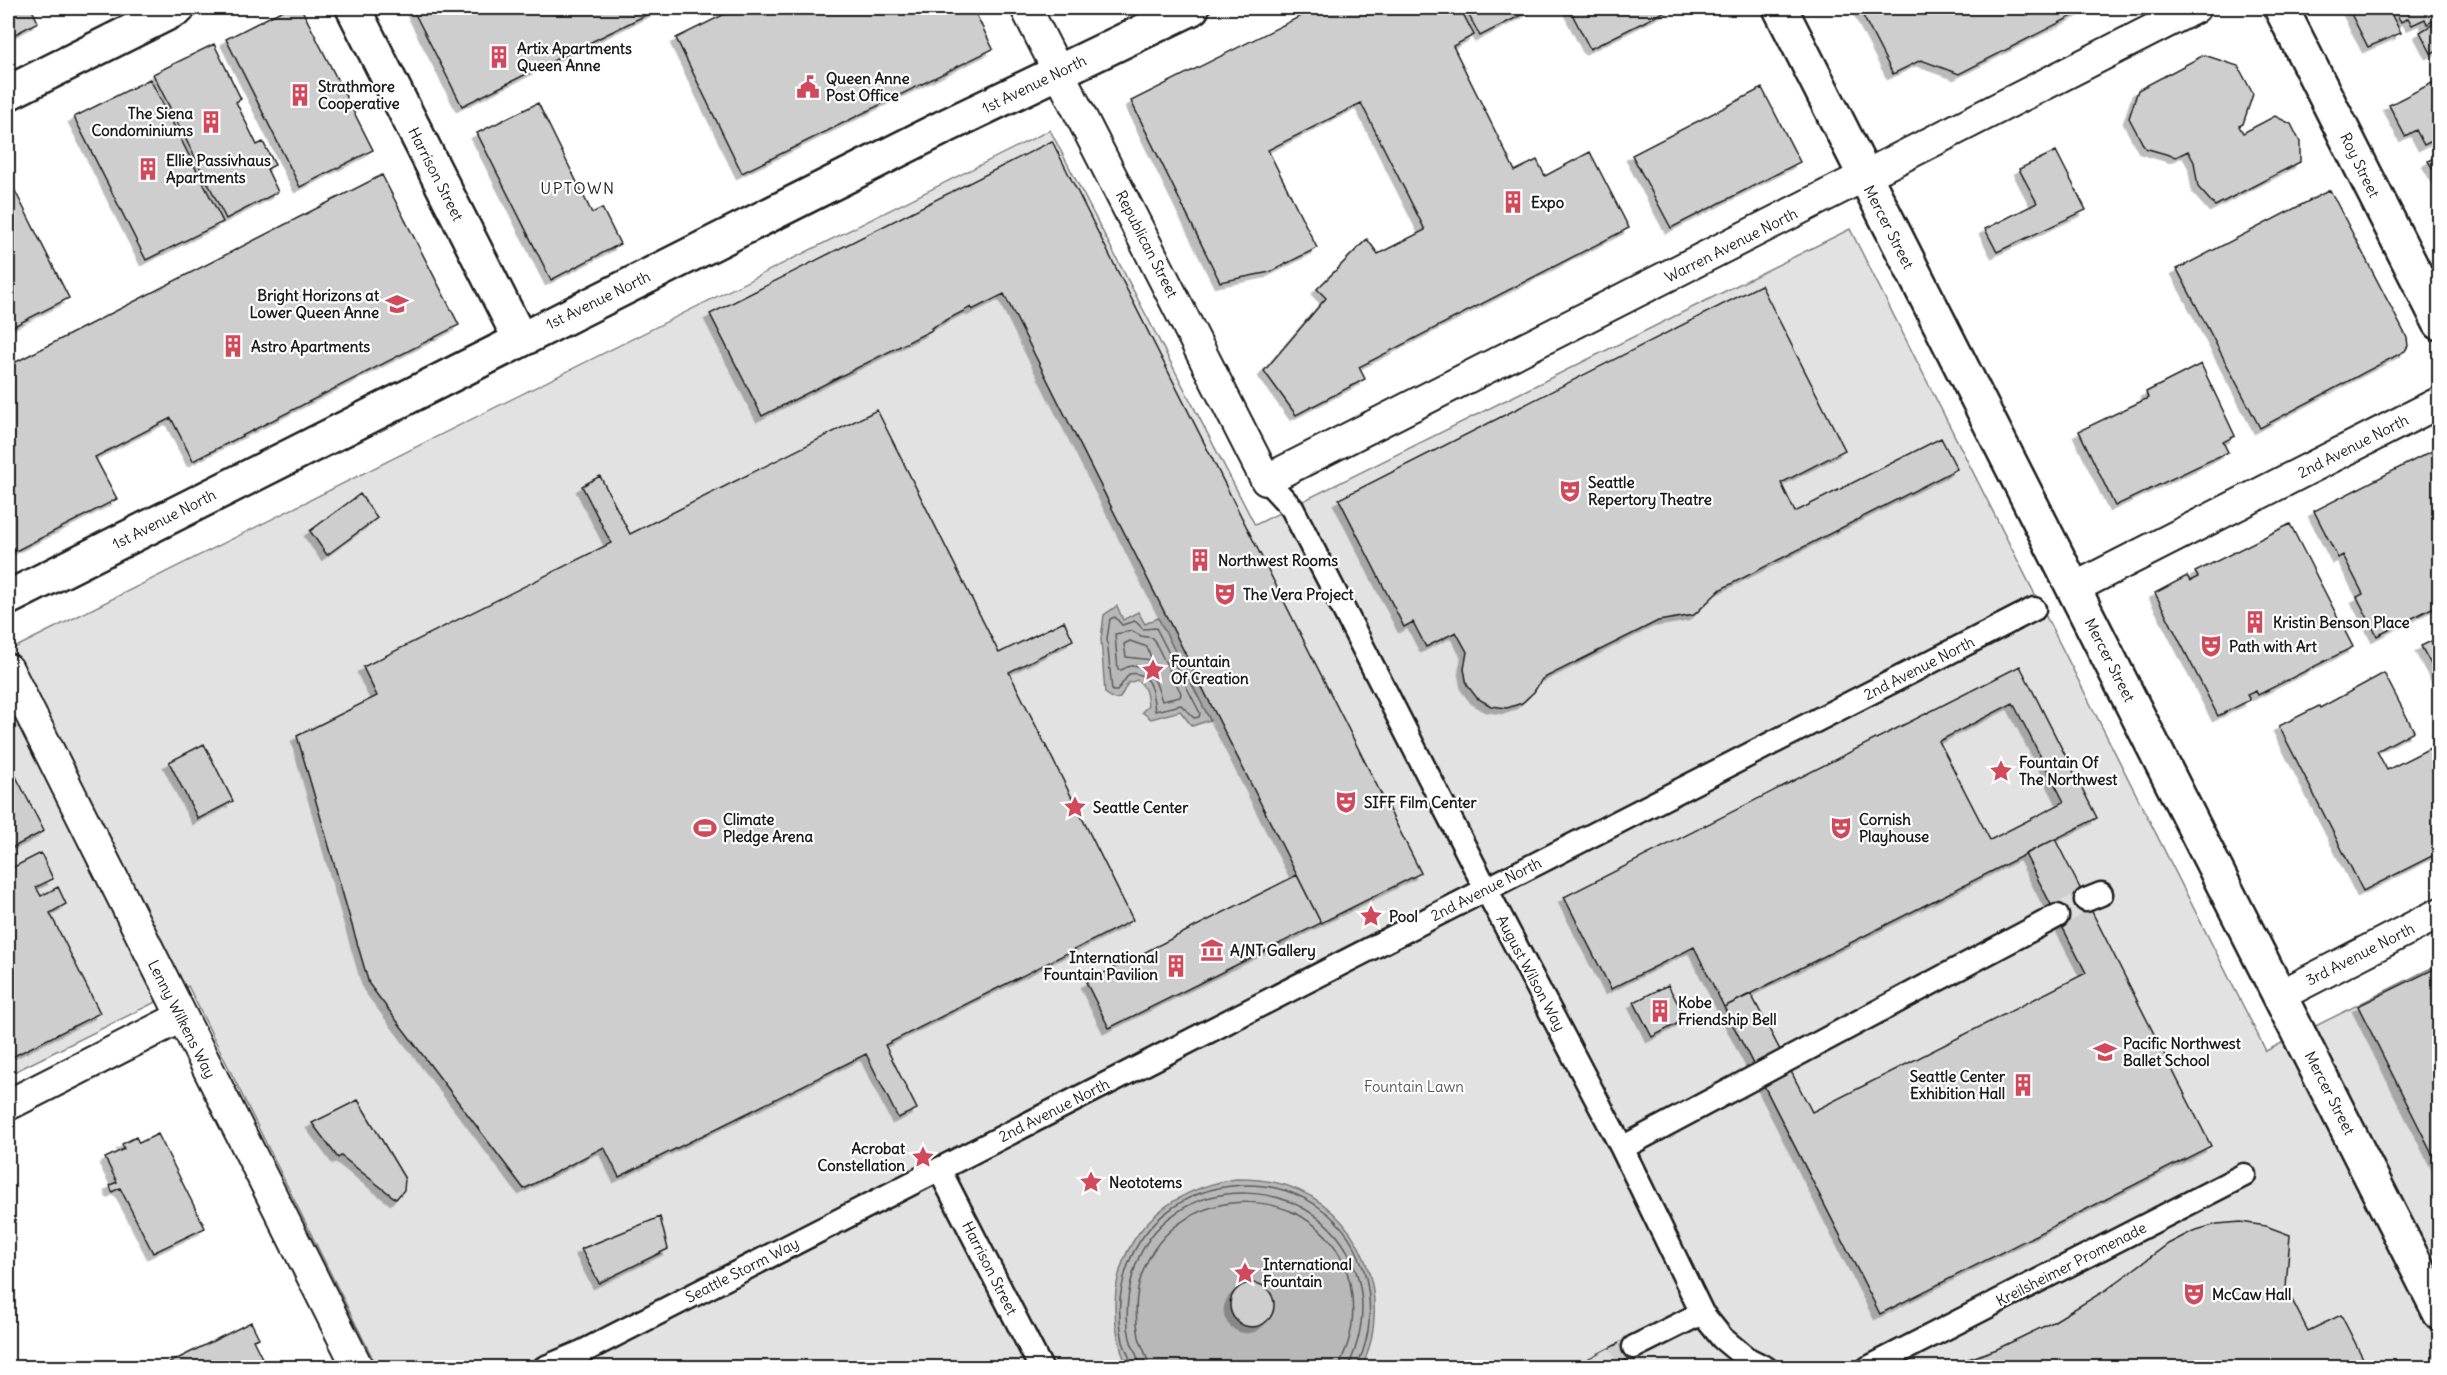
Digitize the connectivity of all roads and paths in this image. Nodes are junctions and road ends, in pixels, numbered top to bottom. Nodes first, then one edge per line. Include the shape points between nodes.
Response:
1 (178, 8) edge
2 (353, 8) edge
3 (1026, 8) edge
4 (1192, 8) edge
5 (1780, 8) edge
6 (2195, 8) edge
7 (2281, 8) edge
8 (1059, 72) junction
9 (8, 93) edge
10 (1864, 177) junction
11 (2439, 323) edge
12 (520, 339) junction
13 (2439, 402) edge
14 (1266, 480) junction
15 (2074, 588) junction
16 (8, 598) edge
17 (2034, 609) dead end
18 (8, 669) edge
19 (1486, 889) junction
20 (2439, 913) edge
21 (2057, 916) tunnel mouth
22 (2281, 995) junction
23 (180, 1017) junction
24 (8, 1105) edge
25 (1622, 1148) junction
26 (939, 1169) junction
27 (2244, 1175) dead end
28 (1702, 1313) junction
29 (2439, 1313) edge
30 (1634, 1347) tunnel mouth
31 (358, 1368) edge
32 (544, 1368) edge
33 (1041, 1368) edge
34 (1766, 1368) edge
35 (1868, 1368) edge

1 - 9 main road
2 - 12 main road, Harrison Street
3 - 8 street, Republican Street
4 - 8 main road, 1st Avenue North
5 - 10 main road, Mercer Street
6 - 10 street, Warren Avenue North
7 - 11 main road, Roy Street
8 - 12 main road, 1st Avenue North
8 - 14 street, Republican Street
10 - 14 street, Warren Avenue North
10 - 15 main road, Mercer Street
12 - 16 main road, 1st Avenue North
13 - 15 street, 2nd Avenue North
14 - 19 street, August Wilson Way via 1292,508
15 - 22 main road, Mercer Street
17 - 19 street, 2nd Avenue North
18 - 23 street, Lenny Wilkens Way
19 - 25 street, August Wilson Way
19 - 26 street, 2nd Avenue North
20 - 22 street, 3rd Avenue North
21 - 25 street
22 - 29 main road, Mercer Street
23 - 24 street
23 - 31 street, Lenny Wilkens Way
25 - 28 street, August Wilson Way
26 - 32 street, Seattle Storm Way
26 - 33 street, Harrison Street
27 - 35 street, Kreilsheimer Promenade
28 - 30 street
28 - 34 street, August Wilson Way via 1722,1338 1746,1358

